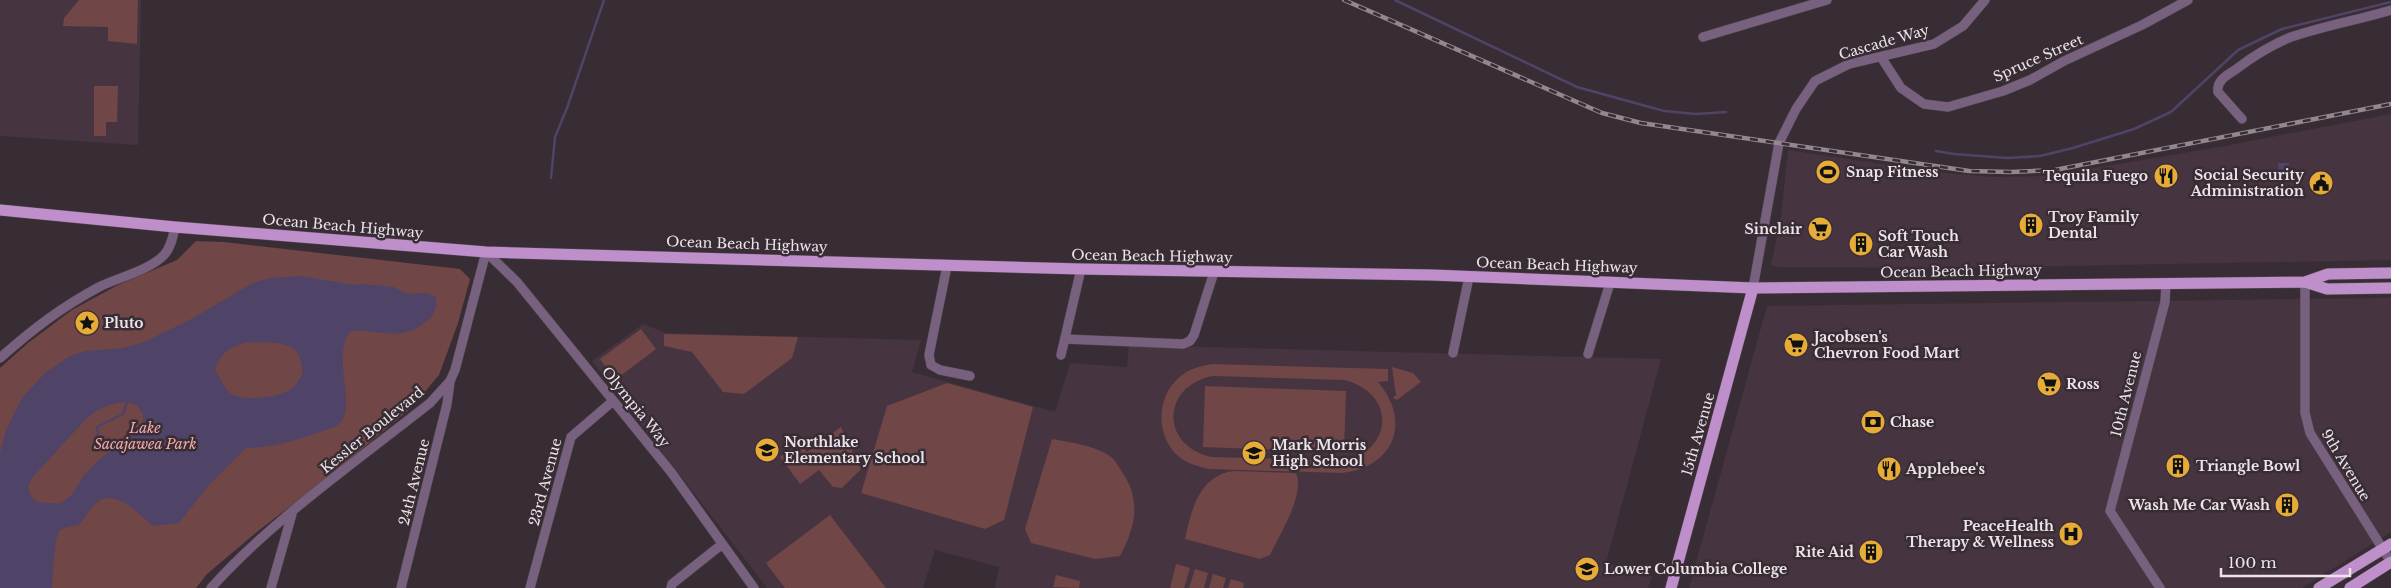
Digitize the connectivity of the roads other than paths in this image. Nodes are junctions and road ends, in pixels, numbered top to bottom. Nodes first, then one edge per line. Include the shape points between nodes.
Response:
1 (1827, 0) edge
2 (1985, 0) edge
3 (2188, 0) edge
4 (2391, 10) edge
5 (1703, 37) dead end
6 (1881, 57) junction
7 (2242, 119) dead end
8 (0, 210) edge
9 (175, 227) junction
10 (486, 252) junction
11 (947, 266) junction
12 (1081, 269) junction
13 (1214, 272) junction
14 (2391, 273) edge
15 (1469, 277) junction
16 (2305, 282) junction
17 (1610, 283) junction
18 (2166, 283) junction
19 (2388, 285) edge
20 (1753, 288) junction
21 (1065, 338) junction
22 (1453, 353) dead end
23 (1588, 354) dead end
24 (1061, 355) dead end
25 (0, 358) edge
26 (970, 376) dead end
27 (450, 381) junction
28 (613, 401) junction
29 (292, 513) junction
30 (721, 545) junction
31 (2387, 546) edge
32 (2391, 562) edge
33 (211, 588) edge
34 (271, 588) edge
35 (401, 588) edge
36 (530, 588) edge
37 (671, 588) edge
38 (754, 588) edge
39 (1671, 588) edge
40 (2160, 588) edge
41 (2319, 588) edge
42 (2350, 588) edge

1 - 5 street
2 - 6 street, Cascade Way via 1963,26 1934,44
3 - 6 street, Spruce Street via 2030,80 1948,107 1924,104 1901,88
4 - 7 street via 2292,37 2269,47 2228,75 2217,87 2218,92
6 - 20 street, Cascade Way via 1849,64 1815,80 1796,109 1779,143
8 - 9 main road, Ocean Beach Highway
9 - 10 main road, Ocean Beach Highway
9 - 25 street via 169,247 155,262 56,311
10 - 11 main road, Ocean Beach Highway
10 - 27 street, Kessler Boulevard
10 - 28 street, Olympia Way via 517,282
11 - 12 main road, Ocean Beach Highway
11 - 26 street via 929,356 931,366
12 - 13 main road, Ocean Beach Highway
12 - 21 street
13 - 15 main road, Ocean Beach Highway
13 - 21 street via 1190,341 1183,344
14 - 16 main road, Ocean Beach Highway via 2328,274
15 - 17 main road, Ocean Beach Highway
15 - 22 street
16 - 18 main road, Ocean Beach Highway
16 - 19 main road, Ocean Beach Highway via 2327,289
16 - 31 street, 9th Avenue via 2305,413 2310,433 2348,497
17 - 20 main road, Ocean Beach Highway
17 - 23 street
18 - 20 main road, Ocean Beach Highway
18 - 40 street, 10th Avenue via 2165,302 2110,511
20 - 39 main road, 15th Avenue
21 - 24 street
27 - 29 street, Kessler Boulevard via 430,402
27 - 35 street, 24th Avenue
28 - 30 street, Olympia Way via 671,472
28 - 36 street, 23rd Avenue via 571,437
29 - 33 street, Kessler Boulevard via 226,570
29 - 34 street
30 - 37 street
30 - 38 street, Olympia Way
31 - 32 street, 9th Avenue
31 - 41 main road
32 - 42 main road

